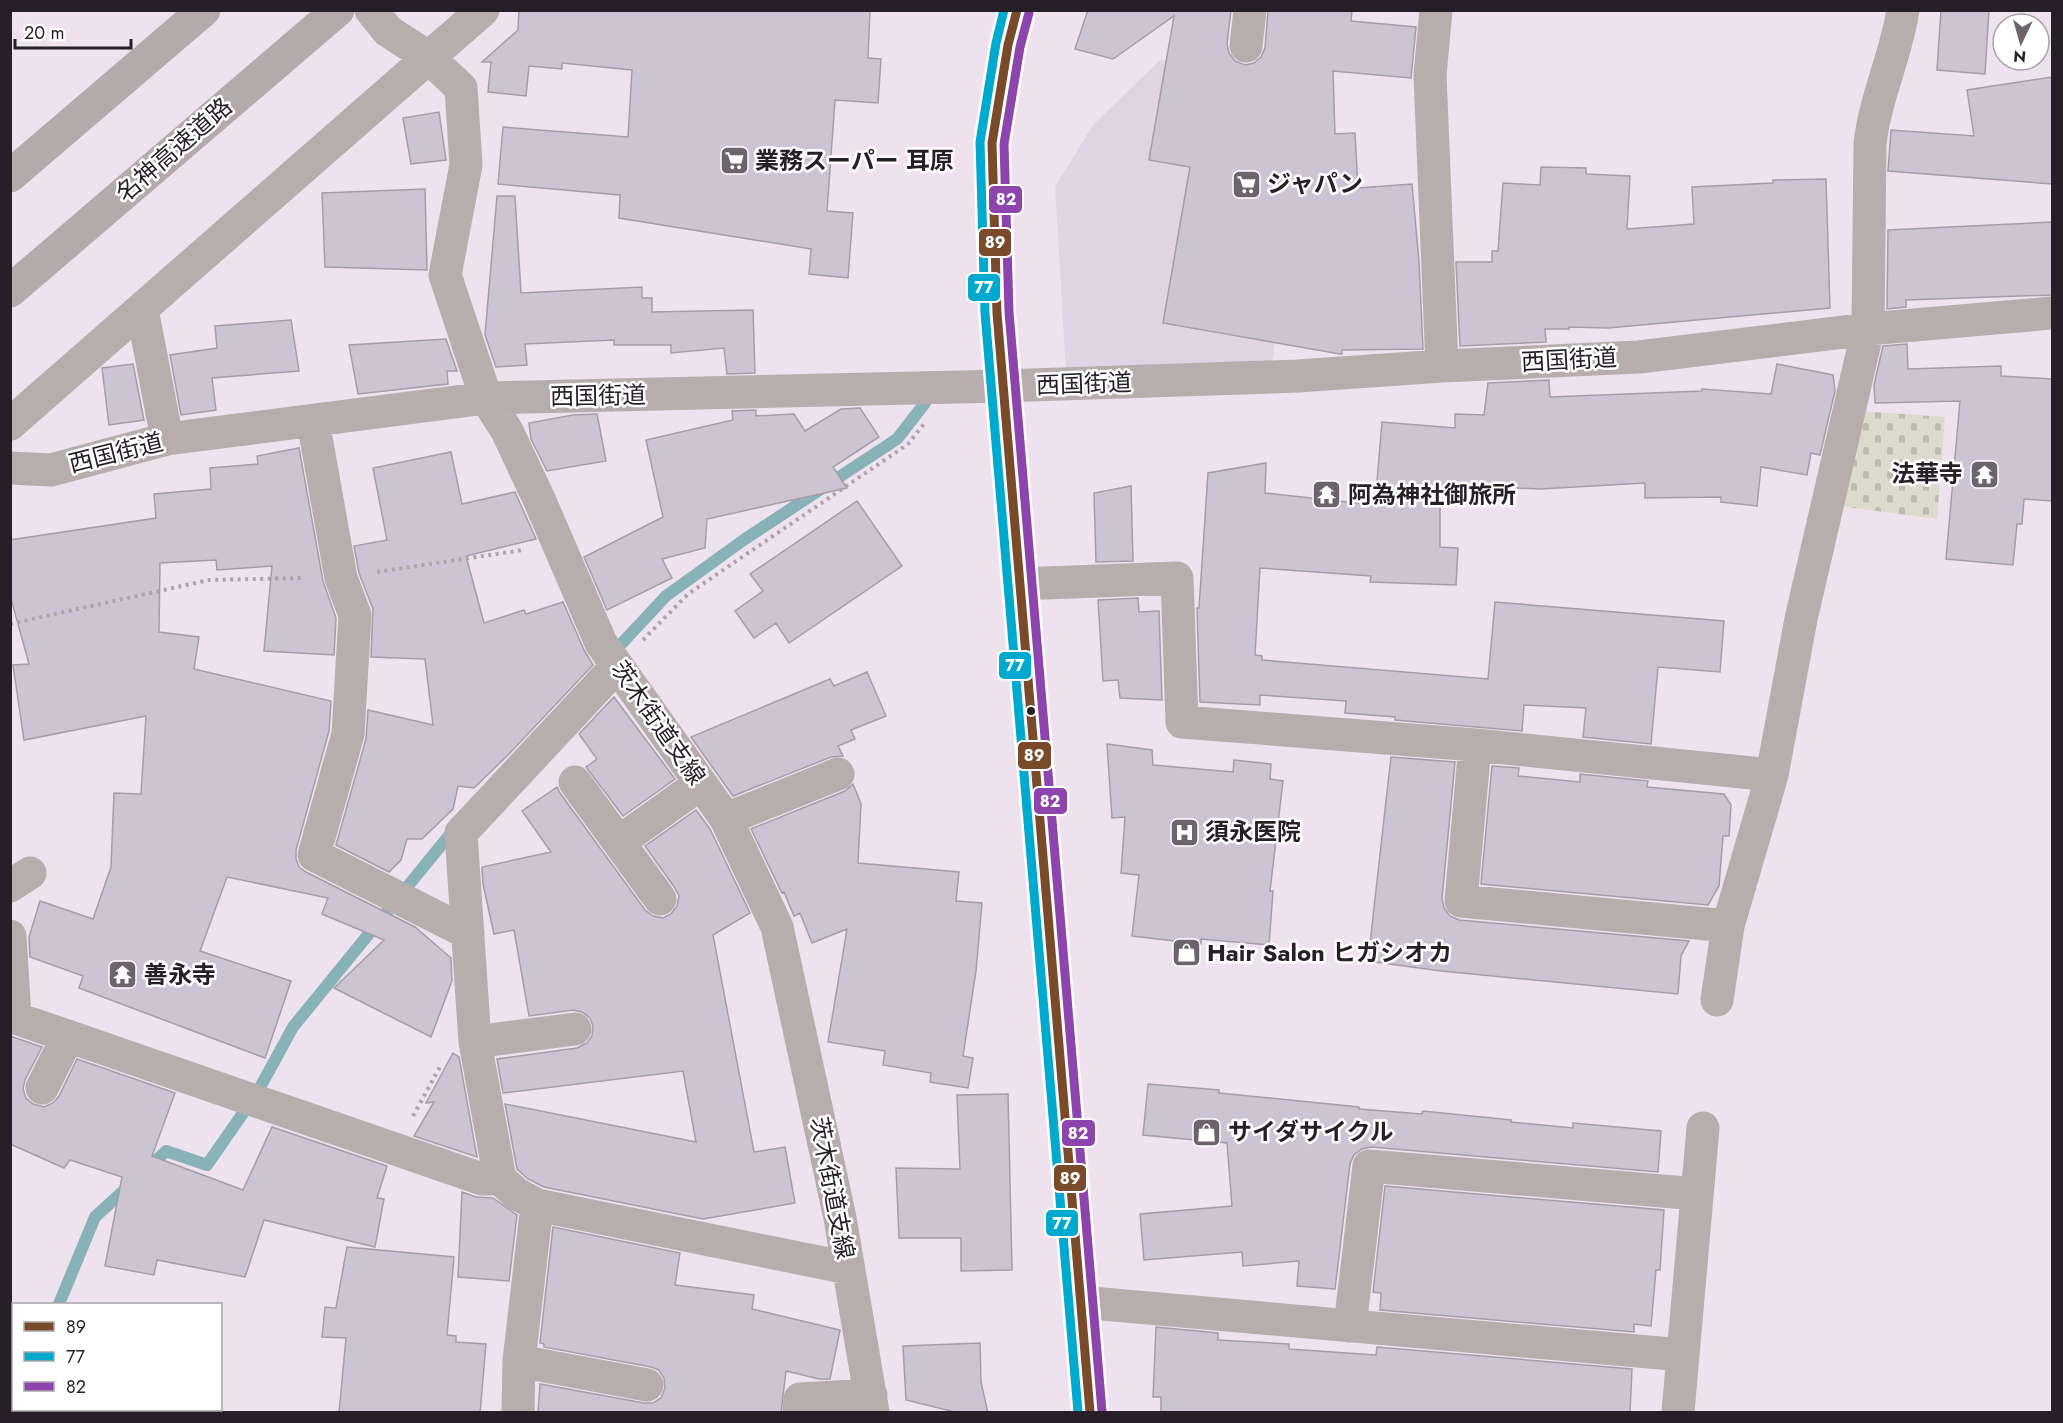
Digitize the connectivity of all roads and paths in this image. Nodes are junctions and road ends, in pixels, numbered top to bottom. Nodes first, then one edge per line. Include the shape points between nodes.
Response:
1 (204, 10) edge
2 (338, 10) edge
3 (371, 10) edge
4 (483, 10) edge
5 (1017, 10) edge
6 (1250, 10) edge
7 (1436, 10) edge
8 (1903, 10) edge
9 (1246, 46) dead end
10 (428, 57) junction
11 (10, 176) edge
12 (10, 291) edge
13 (142, 309) junction
14 (2052, 313) edge
15 (1868, 328) junction
16 (1442, 366) junction
17 (1003, 386) junction
18 (955, 387) junction
19 (486, 398) junction
20 (313, 421) junction
21 (10, 424) edge
22 (167, 439) junction
23 (10, 468) edge
24 (560, 545) junction
25 (341, 578) junction
26 (1020, 584) junction
27 (10, 624) edge
28 (617, 666) junction
29 (1475, 746) junction
30 (838, 774) dead end
31 (1772, 775) junction
32 (575, 782) dead end
33 (700, 784) junction
34 (726, 819) junction
35 (620, 842) junction
36 (660, 900) dead end
37 (1728, 926) junction
38 (468, 933) junction
39 (10, 936) edge
40 (1717, 1000) dead end
41 (575, 1029) dead end
42 (68, 1036) junction
43 (475, 1042) junction
44 (445, 1058) dead end
45 (42, 1088) dead end
46 (1703, 1128) dead end
47 (396, 1149) junction
48 (500, 1179) junction
49 (1697, 1194) junction
50 (537, 1205) junction
51 (848, 1268) junction
52 (1080, 1302) junction
53 (1350, 1326) junction
54 (1683, 1355) junction
55 (519, 1361) junction
56 (646, 1385) dead end
57 (872, 1404) edge
58 (518, 1413) edge
59 (799, 1413) edge
60 (1090, 1413) edge
61 (1678, 1413) edge

1 - 11 highway
2 - 12 highway, 名神高速道路
3 - 10 street, 茨木街道支線 via 388,31
4 - 10 street
5 - 17 main road via 992,143
6 - 9 street
7 - 16 street via 1430,75
8 - 15 street via 1875,112 1868,160
10 - 13 street
10 - 19 street, 茨木街道支線 via 461,88 466,165 445,275
13 - 21 street
13 - 22 street
14 - 15 street, 西国街道
15 - 16 street, 西国街道 via 1639,357
15 - 31 street via 1801,619
16 - 17 street, 西国街道 via 1298,376
17 - 18 street, 西国街道
17 - 26 main road
18 - 19 street, 西国街道
18 - 28 path via 908,444 688,594
19 - 20 street, 西国街道
19 - 24 street, 茨木街道支線 via 507,431
20 - 22 street, 西国街道
20 - 25 street
22 - 23 street, 西国街道 via 51,470
24 - 25 path
24 - 28 street, 茨木街道支線 via 601,643
25 - 27 path via 209,579
25 - 38 street via 355,615 348,734 314,855
26 - 29 street via 1177,578 1182,722
26 - 52 main road
28 - 33 street, 茨木街道支線
28 - 38 street via 461,833
29 - 31 street
29 - 37 street via 1461,902
30 - 34 street
31 - 37 street
32 - 35 street
33 - 34 street, 茨木街道支線
33 - 35 street
34 - 51 street, 茨木街道支線 via 777,927
35 - 36 street
37 - 40 street
38 - 43 street
39 - 42 street via 15,1018
41 - 43 street
42 - 45 street
42 - 47 street
43 - 48 street
44 - 47 path
46 - 49 street
47 - 48 street via 482,1179
48 - 50 street
49 - 53 street via 1369,1166
49 - 54 street
50 - 51 street
50 - 55 street
51 - 57 street, 茨木街道支線
52 - 53 street
52 - 60 main road
53 - 54 street
54 - 61 street
55 - 56 street
55 - 58 street
57 - 59 street via 800,1399

